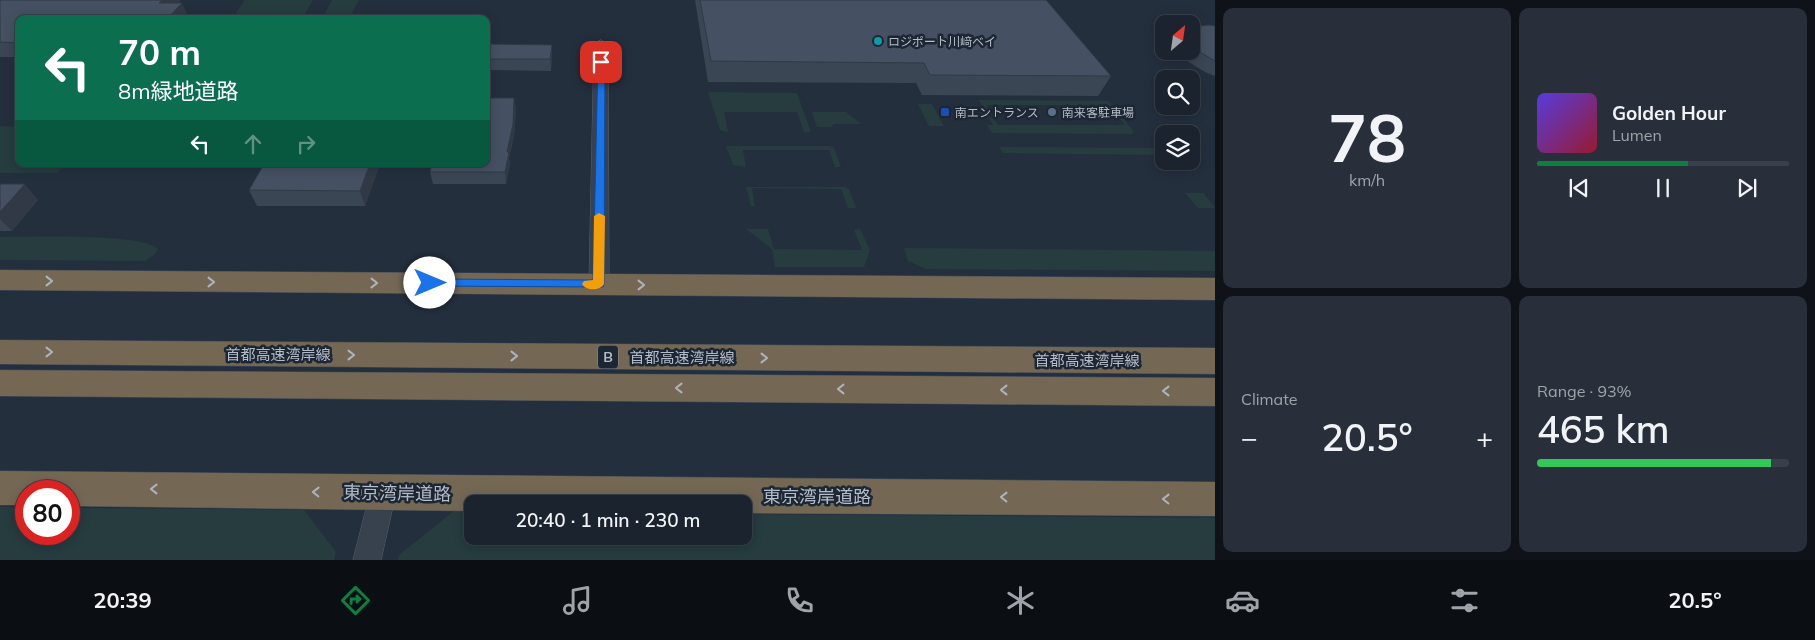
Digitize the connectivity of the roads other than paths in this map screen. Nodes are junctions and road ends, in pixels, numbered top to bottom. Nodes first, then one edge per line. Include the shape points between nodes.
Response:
1 (601, 44) dead end
2 (0, 280) edge
3 (599, 284) junction
4 (1215, 289) edge
5 (0, 352) edge
6 (1215, 362) edge
7 (0, 383) edge
8 (1215, 392) edge
9 (0, 488) edge
10 (383, 493) junction
11 (1215, 499) edge
12 (367, 560) edge

1 - 3 street
2 -> 3 highway
3 -> 4 highway
5 -> 6 highway, 首都高速湾岸線 / B
8 -> 7 highway, 首都高速湾岸線 / B
10 -> 9 highway, 東京湾岸道路
11 -> 10 highway, 東京湾岸道路
10 - 12 street

